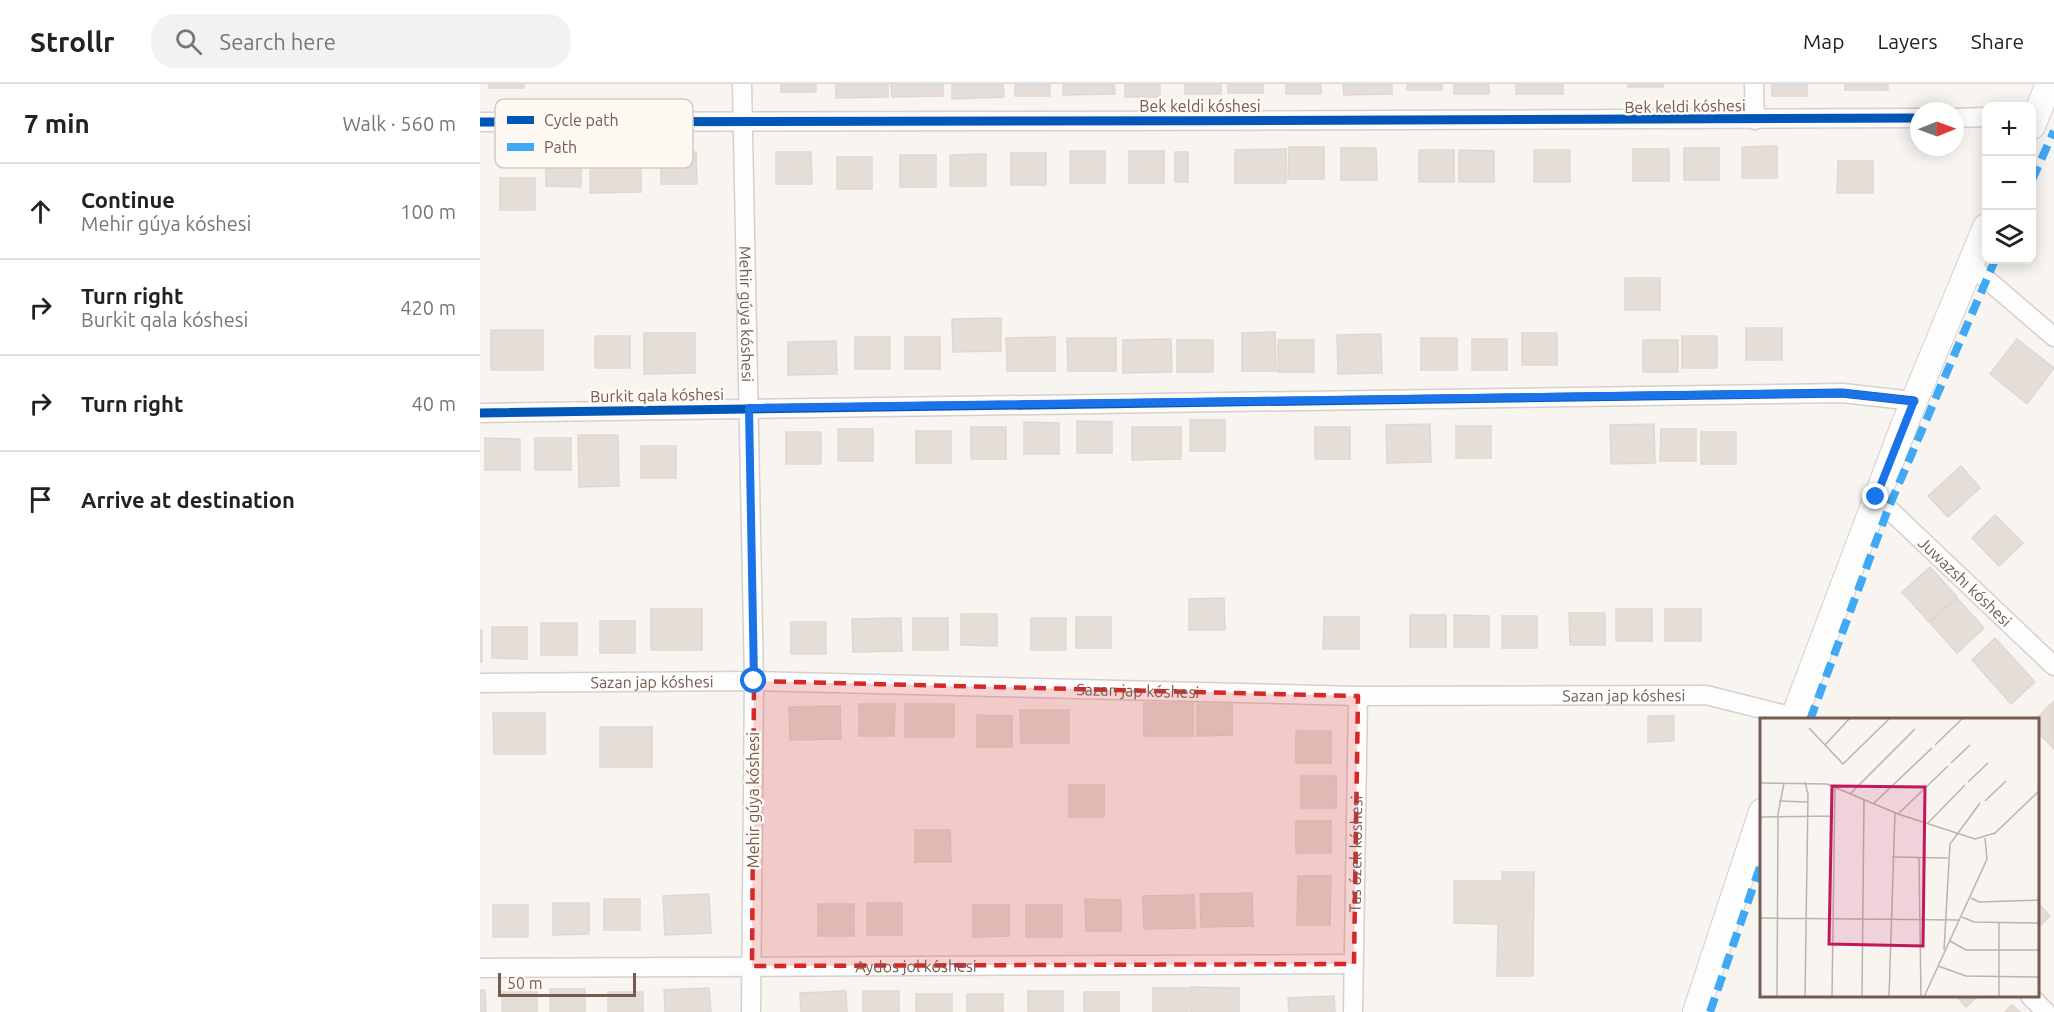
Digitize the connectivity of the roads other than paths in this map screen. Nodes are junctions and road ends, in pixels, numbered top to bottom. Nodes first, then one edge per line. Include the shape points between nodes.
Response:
1 (742, 84) edge
2 (1754, 84) edge
3 (2049, 84) edge
4 (2036, 113) edge
5 (1982, 117) edge
6 (1910, 118) edge
7 (1964, 118) edge
8 (693, 120) edge
9 (742, 120) junction
10 (1755, 120) junction
11 (480, 122) edge
12 (495, 122) edge
13 (1982, 236) edge
14 (1970, 265) junction
15 (2054, 338) edge
16 (1914, 401) junction
17 (749, 408) junction
18 (480, 413) edge
19 (1876, 497) junction
20 (2054, 666) edge
21 (754, 681) junction
22 (480, 683) edge
23 (1358, 696) junction
24 (1793, 718) edge
25 (1760, 815) edge
26 (1354, 964) junction
27 (752, 966) junction
28 (480, 968) edge
29 (2031, 997) edge
30 (751, 1012) edge
31 (1353, 1012) edge
32 (1696, 1012) edge
33 (2046, 1012) edge

1 - 9 street, Mehir gúyа kóshesi
2 - 10 street
3 - 4 street
5 - 7 street
6 - 10 street, Bek keldi kóshesi
8 - 9 street, Bek keldi kóshesi
9 - 10 street, Bek keldi kóshesi
9 - 17 street, Mehir gúyа kóshesi
11 - 12 street, Bek keldi kóshesi
13 - 14 street
14 - 15 street
14 - 16 street
16 - 17 street, Burkit qala kóshesi via 1842,393
16 - 19 street
17 - 18 street, Burkit qala kóshesi
17 - 21 street, Mehir gúyа kóshesi
19 - 20 street, Juwazshı kóshesi
19 - 24 street
21 - 22 street, Sazan jap kóshesi
21 - 23 street, Sazan jap kóshesi
21 - 27 street, Mehir gúyа kóshesi
23 - 24 street, Sazan jap kóshesi via 1706,694
23 - 26 street, Tas ózek kóshesi
25 - 32 street
26 - 27 street, Aydos jol kóshesi
26 - 31 street, Tas ózek kóshesi
27 - 28 street, Aydos jol kóshesi
27 - 30 street, Mehir gúyа kóshesi
29 - 33 street

